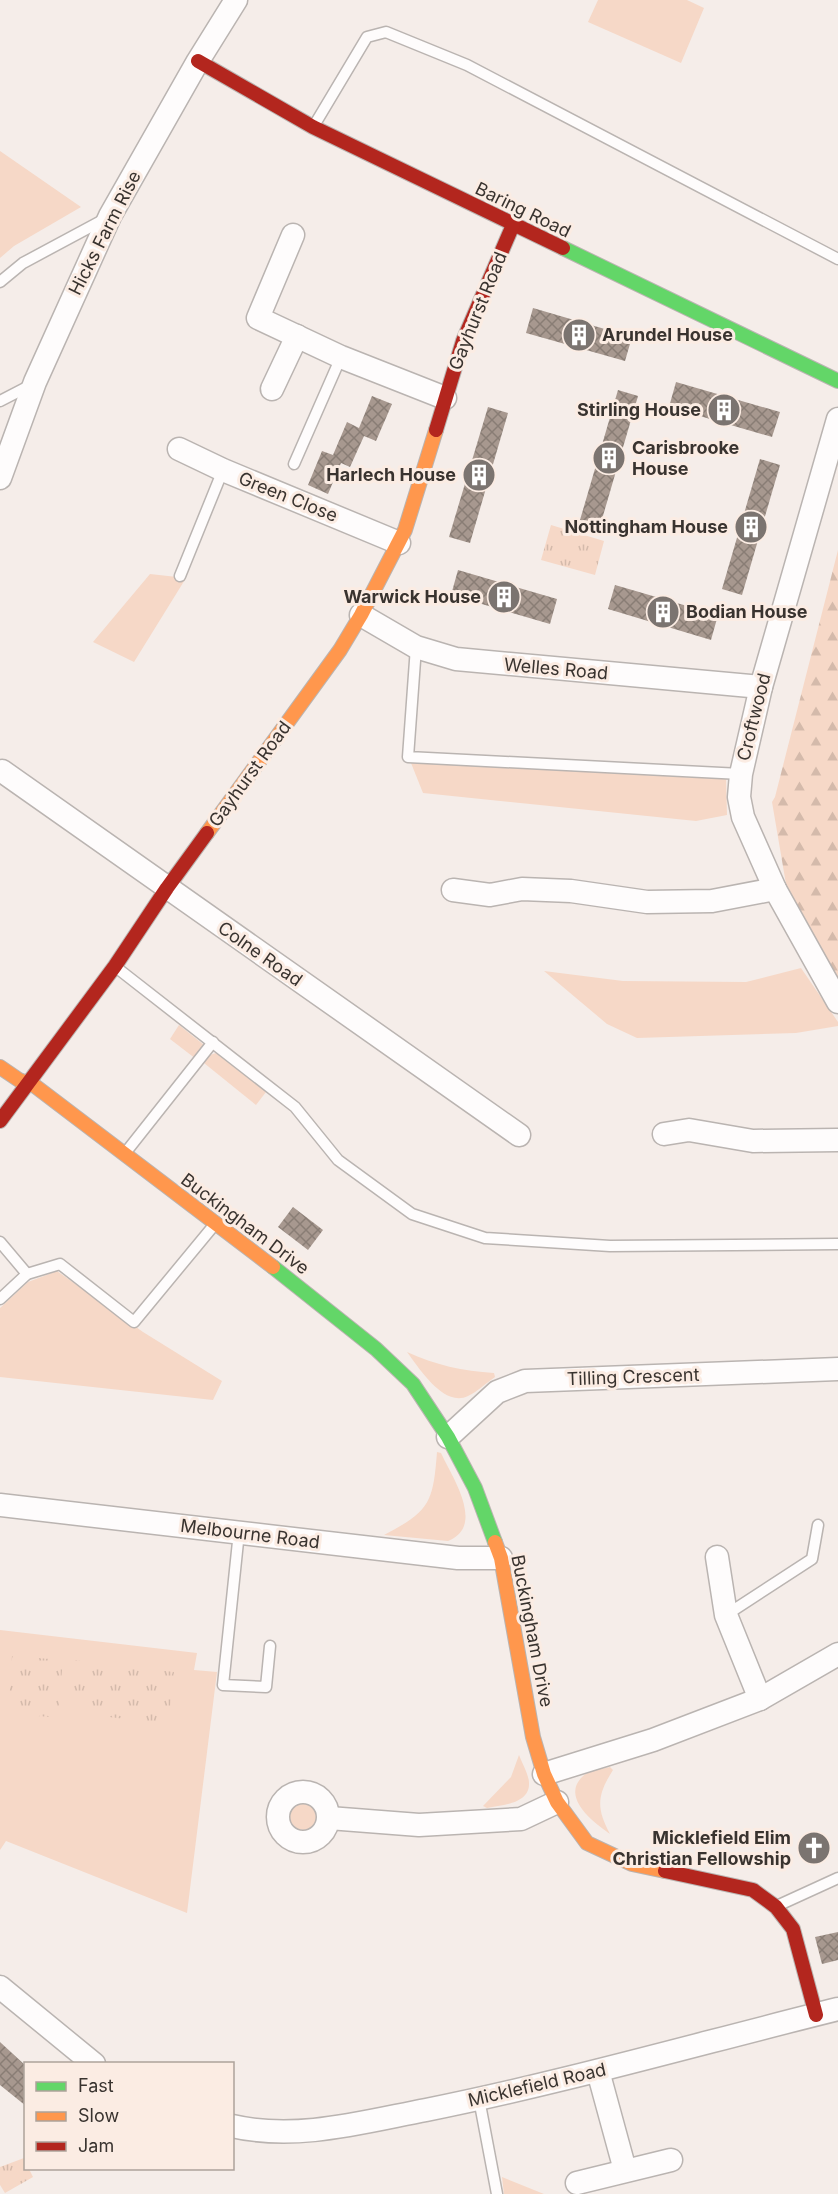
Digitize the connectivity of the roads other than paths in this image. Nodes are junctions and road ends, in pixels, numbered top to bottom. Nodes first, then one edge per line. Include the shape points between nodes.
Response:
1 (236, 0) edge
2 (198, 61) junction
3 (313, 127) junction
4 (111, 216) junction
5 (513, 225) junction
6 (293, 235) dead end
7 (838, 259) edge
8 (0, 282) edge
9 (297, 336) junction
10 (340, 357) junction
11 (838, 381) edge
12 (35, 382) junction
13 (272, 389) dead end
14 (445, 398) junction
15 (0, 400) edge
16 (838, 419) edge
17 (178, 450) dead end
18 (294, 464) dead end
19 (223, 470) junction
20 (0, 478) edge
21 (399, 543) junction
22 (180, 576) dead end
23 (361, 615) junction
24 (416, 647) junction
25 (761, 687) junction
26 (2, 771) dead end
27 (741, 774) junction
28 (167, 888) junction
29 (775, 889) junction
30 (453, 890) dead end
31 (115, 966) junction
32 (838, 1002) edge
33 (213, 1042) junction
34 (0, 1067) edge
35 (27, 1084) junction
36 (0, 1121) edge
37 (664, 1134) dead end
38 (519, 1135) dead end
39 (838, 1140) edge
40 (124, 1155) junction
41 (215, 1224) junction
42 (0, 1242) edge
43 (838, 1244) edge
44 (27, 1274) junction
45 (0, 1299) edge
46 (838, 1370) edge
47 (448, 1437) junction
48 (0, 1505) edge
49 (818, 1526) dead end
50 (239, 1532) junction
51 (717, 1557) dead end
52 (501, 1558) junction
53 (726, 1615) junction
54 (270, 1646) dead end
55 (838, 1654) edge
56 (760, 1699) junction
57 (544, 1774) junction
58 (557, 1802) junction
59 (329, 1818) dead end
60 (838, 1878) edge
61 (776, 1906) junction
62 (0, 1987) edge
63 (838, 2009) edge
64 (816, 2014) junction
65 (92, 2062) edge
66 (598, 2071) junction
67 (479, 2099) junction
68 (234, 2126) edge
69 (671, 2160) dead end
70 (625, 2170) junction
71 (577, 2183) dead end
72 (497, 2194) edge

1 - 2 street, Hicks Farm Rise
2 - 3 street, Baring Road
2 - 4 street, Hicks Farm Rise
3 - 5 street, Baring Road
3 - 7 lane via 367,37 386,32 466,65
4 - 8 lane via 23,263
4 - 12 street, Hicks Farm Rise
5 - 11 street, Baring Road
5 - 14 street, Gayhurst Road via 463,341
6 - 9 street via 258,318
9 - 10 street
9 - 13 street
10 - 14 street
10 - 18 lane
12 - 15 lane
12 - 20 street, Hicks Farm Rise
14 - 21 street, Gayhurst Road
16 - 25 street, Croftwood
17 - 19 street, Green Close
19 - 21 street, Green Close
19 - 22 lane
21 - 23 street, Gayhurst Road
23 - 24 street, Welles Road
23 - 28 street, Gayhurst Road via 333,660
24 - 25 street, Welles Road via 456,659
24 - 27 lane via 408,757
25 - 27 street, Croftwood
26 - 28 street, Colne Road
27 - 29 street, Croftwood via 739,797 743,817
28 - 31 street, Gayhurst Road
28 - 38 street, Colne Road
29 - 30 street via 712,901 647,902 571,891 522,889 490,895
29 - 32 street, Croftwood
31 - 33 lane
31 - 35 street, Gayhurst Road
33 - 40 lane
33 - 43 lane via 295,1107 338,1160 412,1214 486,1238 610,1246
34 - 35 street, Buckingham Drive
35 - 36 street, Gayhurst Road
35 - 40 street, Buckingham Drive via 35,1086
37 - 39 street via 689,1130 753,1141
40 - 41 street, Buckingham Drive
41 - 44 lane via 134,1322 60,1264
41 - 47 street, Buckingham Drive via 376,1349 413,1384
42 - 44 lane
44 - 45 lane
46 - 47 street, Tilling Crescent via 525,1381 497,1392
47 - 52 street, Buckingham Drive via 475,1488
48 - 50 street, Melbourne Road
49 - 53 lane via 812,1559
50 - 52 street, Melbourne Road via 458,1558
50 - 54 lane via 223,1685 266,1688
51 - 53 street
52 - 57 street, Buckingham Drive via 533,1737
53 - 56 street
55 - 56 street
56 - 57 street via 654,1740
57 - 58 street, Buckingham Drive
58 - 59 street via 521,1819 419,1825
58 - 61 street, Buckingham Drive via 587,1843 605,1852 632,1864 753,1890
60 - 61 lane
61 - 64 street, Buckingham Drive via 793,1929
62 - 65 street
63 - 64 street, Micklefield Road
64 - 66 street, Micklefield Road
66 - 67 street, Micklefield Road
66 - 70 street
67 - 68 street, Micklefield Road via 310,2131 256,2132
67 - 72 lane
69 - 70 street
70 - 71 street

